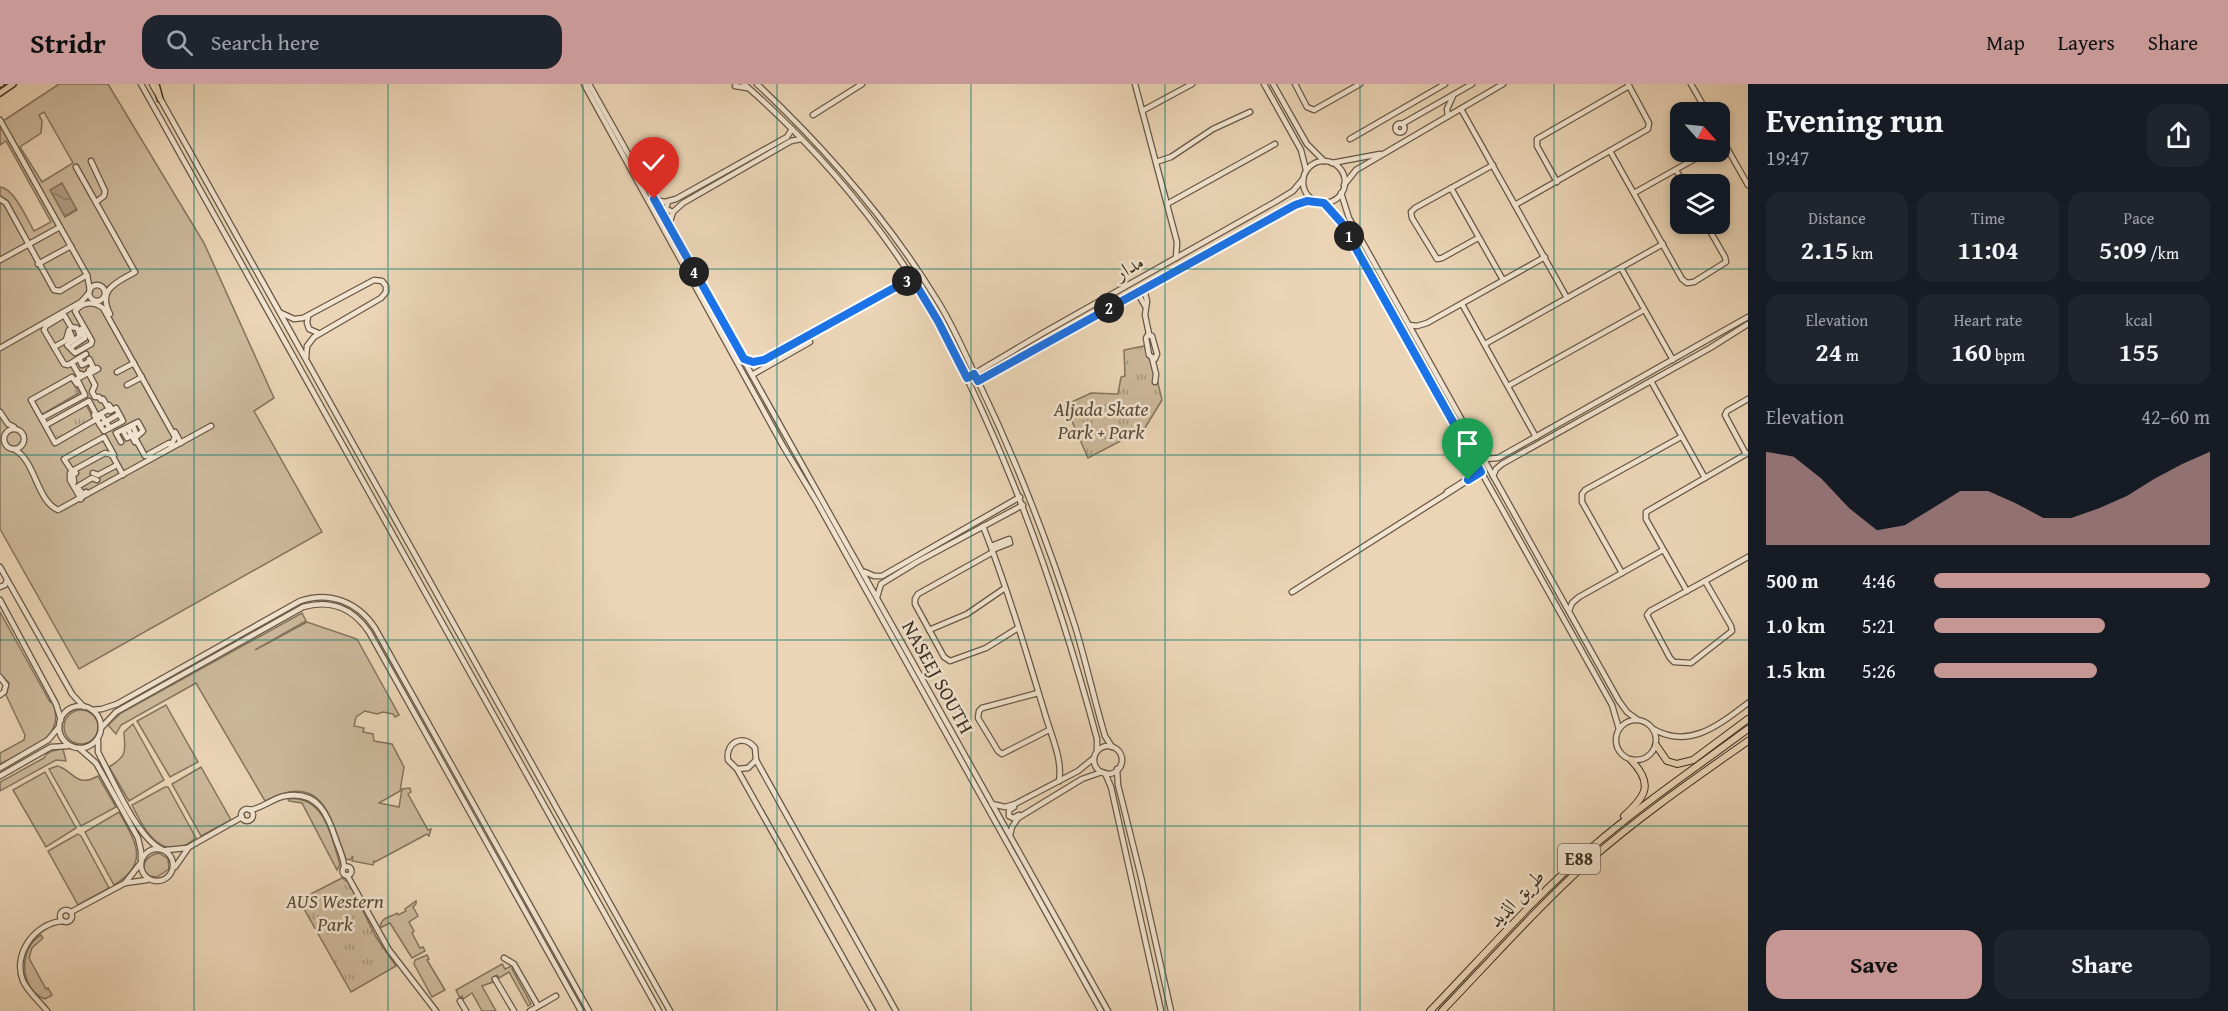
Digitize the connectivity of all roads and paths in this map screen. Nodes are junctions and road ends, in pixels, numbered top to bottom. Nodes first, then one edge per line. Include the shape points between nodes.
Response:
1 (13, 84) edge
2 (141, 84) edge
3 (154, 84) edge
4 (584, 84) edge
5 (589, 84) edge
6 (744, 84) edge
7 (757, 84) edge
8 (862, 84) edge
9 (1134, 84) edge
10 (1192, 84) edge
11 (1264, 84) edge
12 (1273, 84) edge
13 (1295, 84) edge
14 (1344, 84) edge
15 (1360, 84) edge
16 (1445, 84) edge
17 (1472, 84) edge
18 (1503, 84) edge
19 (1691, 84) edge
20 (1628, 85) edge
21 (735, 86) dead end
22 (749, 89) junction
23 (1348, 91) junction
24 (0, 93) edge
25 (1455, 94) junction
26 (160, 99) joint
27 (1701, 102) edge
28 (1461, 109) junction
29 (1142, 111) junction
30 (1250, 112) dead end
31 (1395, 113) junction
32 (813, 115) dead end
33 (1448, 116) junction
34 (1388, 117) junction
35 (0, 120) edge
36 (1400, 127) junction
37 (792, 129) junction
38 (791, 138) junction
39 (801, 139) junction
40 (1350, 139) dead end
41 (1409, 139) junction
42 (1275, 144) dead end
43 (1401, 144) junction
44 (1610, 151) junction
45 (1730, 157) edge
46 (91, 161) dead end
47 (1156, 162) junction
48 (1324, 162) junction
49 (1690, 162) edge
50 (1332, 163) junction
51 (1493, 165) junction
52 (76, 167) dead end
53 (723, 168) dead end
54 (1676, 170) junction
55 (1306, 171) junction
56 (1678, 174) edge
57 (719, 175) junction
58 (99, 176) junction
59 (1304, 179) junction
60 (1557, 182) junction
61 (85, 183) junction
62 (1344, 185) junction
63 (1748, 185) edge
64 (1451, 188) junction
65 (1341, 193) junction
66 (1634, 194) junction
67 (0, 199) edge
68 (654, 199) junction
69 (1314, 201) junction
70 (96, 202) junction
71 (668, 202) junction
72 (1324, 203) junction
73 (1167, 204) junction
74 (1515, 205) junction
75 (673, 212) junction
76 (60, 227) junction
77 (669, 228) junction
78 (1712, 234) edge
79 (1478, 238) junction
80 (1177, 242) junction
81 (28, 244) junction
82 (1662, 244) junction
83 (70, 246) junction
84 (1190, 250) junction
85 (1545, 257) junction
86 (1176, 258) junction
87 (0, 260) edge
88 (38, 264) junction
89 (1621, 268) junction
90 (87, 275) junction
91 (912, 278) junction
92 (1503, 280) junction
93 (115, 283) junction
94 (99, 285) junction
95 (1144, 289) junction
96 (89, 291) junction
97 (1137, 292) junction
98 (106, 296) junction
99 (1567, 298) junction
100 (81, 302) junction
101 (95, 302) junction
102 (1462, 304) junction
103 (1145, 306) junction
104 (70, 308) junction
105 (278, 310) junction
106 (1644, 310) junction
107 (108, 311) junction
108 (308, 316) junction
109 (1748, 317) edge
110 (1427, 323) junction
111 (1408, 324) junction
112 (1748, 324) edge
113 (70, 328) junction
114 (318, 333) junction
115 (1416, 338) junction
116 (810, 342) dead end
117 (1485, 344) junction
118 (73, 346) dead end
119 (54, 347) junction
120 (0, 348) edge
121 (83, 349) junction
122 (86, 354) junction
123 (742, 357) junction
124 (79, 358) junction
125 (1673, 360) junction
126 (90, 361) junction
127 (307, 361) junction
128 (756, 362) junction
129 (72, 363) junction
130 (134, 363) junction
131 (82, 365) junction
132 (75, 369) junction
133 (764, 369) junction
134 (86, 371) junction
135 (117, 372) dead end
136 (754, 374) junction
137 (974, 374) junction
138 (142, 377) junction
139 (967, 378) junction
140 (978, 381) junction
141 (1651, 381) junction
142 (1155, 382) dead end
143 (127, 385) dead end
144 (970, 385) junction
145 (1508, 386) junction
146 (759, 388) junction
147 (83, 396) junction
148 (1748, 399) edge
149 (87, 402) junction
150 (119, 404) dead end
151 (110, 410) junction
152 (0, 412) edge
153 (119, 414) junction
154 (99, 417) junction
155 (4, 419) junction
156 (112, 419) junction
157 (106, 422) junction
158 (100, 425) junction
159 (116, 425) junction
160 (211, 426) dead end
161 (110, 428) junction
162 (17, 429) junction
163 (128, 429) dead end
164 (5, 435) junction
165 (1536, 437) junction
166 (1681, 437) junction
167 (24, 442) junction
168 (121, 442) dead end
169 (181, 443) junction
170 (0, 447) edge
171 (12, 449) junction
172 (82, 449) junction
173 (1747, 454) edge
174 (105, 458) dead end
175 (1484, 459) junction
176 (26, 460) junction
177 (88, 462) junction
178 (146, 462) junction
179 (115, 466) junction
180 (122, 468) dead end
181 (74, 472) junction
182 (1481, 472) junction
183 (123, 475) junction
184 (1493, 476) junction
185 (96, 478) junction
186 (1705, 478) junction
187 (76, 487) junction
188 (1020, 497) junction
189 (81, 499) junction
190 (1023, 505) junction
191 (983, 526) junction
192 (992, 549) junction
193 (1663, 549) junction
194 (1748, 557) edge
195 (0, 567) edge
196 (862, 570) junction
197 (1622, 573) junction
198 (881, 577) junction
199 (8, 580) junction
200 (1705, 581) junction
201 (881, 584) junction
202 (0, 587) edge
203 (1005, 588) junction
204 (1687, 591) junction
205 (1292, 592) dead end
206 (876, 597) junction
207 (1579, 597) junction
208 (1562, 598) junction
209 (0, 600) edge
210 (1569, 611) junction
211 (1018, 628) junction
212 (929, 630) junction
213 (0, 677) edge
214 (1038, 693) junction
215 (0, 695) edge
216 (1748, 703) edge
217 (84, 707) junction
218 (92, 710) junction
219 (1748, 719) edge
220 (60, 720) junction
221 (1638, 720) junction
222 (59, 727) junction
223 (101, 728) junction
224 (1619, 729) junction
225 (1653, 729) junction
226 (1748, 729) edge
227 (1049, 730) junction
228 (1670, 735) junction
229 (98, 739) junction
230 (1748, 741) edge
231 (1656, 744) junction
232 (70, 746) junction
233 (1112, 747) junction
234 (80, 749) junction
235 (1098, 751) junction
236 (1094, 758) junction
237 (102, 760) junction
238 (756, 760) junction
239 (1631, 760) junction
240 (96, 763) junction
241 (1060, 766) junction
242 (0, 768) edge
243 (737, 769) junction
244 (1118, 769) junction
245 (1103, 773) junction
246 (1072, 774) junction
247 (0, 776) edge
248 (1059, 781) junction
249 (463, 801) junction
250 (1020, 802) junction
251 (992, 804) junction
252 (476, 810) junction
253 (1030, 810) junction
254 (252, 813) junction
255 (242, 818) junction
256 (1608, 833) junction
257 (1122, 837) junction
258 (1011, 838) junction
259 (1117, 844) dead end
260 (189, 847) junction
261 (163, 850) junction
262 (141, 862) junction
263 (173, 869) junction
264 (150, 881) junction
265 (125, 883) junction
266 (71, 912) junction
267 (61, 919) junction
268 (504, 958) dead end
269 (495, 979) dead end
270 (556, 996) dead end
271 (460, 1001) dead end
272 (538, 1006) junction
273 (47, 1011) edge
274 (436, 1011) edge
275 (466, 1011) edge
276 (514, 1011) edge
277 (530, 1011) edge
278 (581, 1011) edge
279 (589, 1011) edge
280 (659, 1011) edge
281 (670, 1011) edge
282 (873, 1011) edge
283 (896, 1011) edge
284 (1101, 1011) edge
285 (1108, 1011) edge
286 (1161, 1011) edge
287 (1171, 1011) edge
288 (1430, 1011) edge
289 (1442, 1011) edge

1 - 24 main road
2 - 280 street
3 - 26 main road
4 - 284 street
5 - 68 street, NASEEJ SOUTH
6 - 22 street
7 - 137 street via 817,144 889,229 938,302
8 - 32 street
9 - 29 street
10 - 29 street
11 - 55 street via 1301,150
12 - 48 street via 1310,148
13 - 23 street via 1310,109
14 - 23 street
15 - 23 street
16 - 31 street
17 - 25 street
18 - 28 street
19 - 27 street
20 - 44 street via 1650,126
20 - 60 street via 1538,137 1537,146
21 - 22 street
22 - 37 street
25 - 33 street via 1447,109
25 - 36 street
26 - 105 street
28 - 33 street
28 - 51 street
29 - 47 street
30 - 47 street
31 - 34 street
31 - 36 street
33 - 41 street
34 - 36 street
34 - 40 street
35 - 76 street
36 - 41 street
36 - 43 street
37 - 38 street
37 - 39 street
38 - 39 street
38 - 57 street
38 - 75 street
39 - 91 street via 866,214
41 - 43 street
42 - 73 street
43 - 50 street via 1372,157
43 - 62 street via 1356,170
44 - 60 street
44 - 66 street
45 - 63 street
46 - 58 street
47 - 73 street
48 - 50 street
48 - 55 street via 1315,163
49 - 54 street
50 - 62 street via 1342,172
51 - 64 street
51 - 74 street
52 - 61 street
53 - 57 street
54 - 56 street
54 - 66 street
55 - 59 street
57 - 71 street
58 - 61 street
58 - 70 street via 106,193
59 - 69 street via 1305,192
59 - 84 street, مدار via 1290,194
60 - 74 street
61 - 70 street
62 - 65 street
64 - 79 street
64 - 79 street via 1413,209 1412,218 1439,259
65 - 72 street
65 - 111 street via 1349,218
66 - 82 street
67 - 81 street
68 - 71 street
68 - 77 street, NASEEJ SOUTH
69 - 72 street
69 - 95 street, مدار via 1295,205
70 - 93 street via 135,272
71 - 75 street via 666,209
72 - 182 street via 1341,222
73 - 80 street
74 - 85 street
75 - 77 street
76 - 81 street
76 - 83 street
77 - 123 street, NASEEJ SOUTH
78 - 82 street via 1726,262 1694,282 1684,281
79 - 92 street
80 - 84 street
80 - 86 street
81 - 87 street
81 - 88 street
82 - 89 street
83 - 88 street
83 - 90 street
84 - 86 street, مدار
85 - 92 street
85 - 99 street
86 - 137 street, مدار
88 - 90 street via 57,291
89 - 99 street
89 - 106 street
90 - 94 street
90 - 96 street
91 - 128 street
91 - 139 street
92 - 102 street
93 - 94 street
93 - 98 street
94 - 96 street
94 - 98 street
95 - 97 street, مدار
95 - 103 street
96 - 100 street
96 - 101 street
97 - 103 street
97 - 140 street, مدار
98 - 101 street
98 - 107 street
99 - 117 street
100 - 101 street
100 - 104 street
101 - 107 street
102 - 110 street
102 - 117 street
103 - 142 street via 1157,355 1152,358
104 - 118 street via 85,337
104 - 120 street
105 - 108 street via 294,319
105 - 127 street
106 - 125 street
106 - 145 street
107 - 169 street
108 - 114 street via 309,329
108 - 114 street via 374,280 386,286 381,298
109 - 125 street
110 - 111 street
110 - 115 street
111 - 115 street
112 - 141 street
113 - 119 street via 72,337
113 - 119 street via 64,315 46,326 44,330
113 - 121 street via 77,328 80,336 67,345 75,353
114 - 127 street via 307,346
115 - 175 street
116 - 133 street
117 - 145 street
119 - 129 street via 63,364
121 - 122 street
121 - 130 street via 92,341 75,311 93,303 103,308
122 - 124 street
122 - 126 street
123 - 128 street
123 - 136 street, NASEEJ SOUTH
124 - 129 street
124 - 131 street
125 - 165 street
126 - 131 street
126 - 134 street via 93,367
127 - 281 street
128 - 136 street
129 - 132 street
130 - 135 street
130 - 138 street
131 - 132 street
131 - 134 street
132 - 134 street via 79,375
133 - 136 street
133 - 146 street
136 - 146 street, NASEEJ SOUTH
137 - 139 street, مدار
137 - 140 street
138 - 143 street
138 - 168 street via 175,437 171,446 169,443 145,456 135,438 142,431 138,422 116,434
139 - 144 street
140 - 144 street, مدار
140 - 233 street via 1030,499 1075,627 1104,736
141 - 166 street
141 - 184 street via 1502,464
144 - 188 street
145 - 165 street
146 - 196 street, NASEEJ SOUTH
147 - 149 street
147 - 149 street via 42,418 46,425
147 - 151 street via 77,379 97,368 89,374 95,386 92,392
147 - 154 street via 72,376 31,400 55,443
148 - 173 street via 1725,415
149 - 151 street via 97,416
149 - 154 street
150 - 151 street
151 - 153 street via 116,408
151 - 154 street
151 - 156 street
152 - 155 street
153 - 156 street
153 - 159 street via 123,421
154 - 157 street
154 - 158 street
155 - 162 street
155 - 164 street
156 - 157 street
156 - 159 street
157 - 158 street
157 - 161 street
158 - 161 street via 104,432
159 - 161 street
160 - 169 street
162 - 164 street
162 - 167 street via 23,433
163 - 178 street
164 - 170 street
164 - 171 street via 6,444
165 - 175 street via 1496,460
166 - 186 street
166 - 197 street via 1582,494 1582,502
167 - 171 street via 20,448
167 - 176 street
169 - 178 street
170 - 171 street
171 - 176 street
172 - 177 street
172 - 180 street via 104,437
172 - 181 street via 64,459
173 - 186 street
174 - 179 street via 110,458
175 - 184 street
176 - 189 street via 54,509
177 - 181 street
177 - 183 street via 109,453
177 - 185 street
178 - 183 street
179 - 185 street
179 - 185 street via 119,474
181 - 187 street
181 - 189 street via 70,473 70,480
182 - 205 street
182 - 224 street via 1614,709
183 - 189 street
184 - 208 street
185 - 187 street
185 - 187 street via 83,494
186 - 193 street via 1647,512 1646,519
188 - 190 street
188 - 198 street
190 - 191 street
190 - 235 street via 1058,601
191 - 192 street
191 - 201 street
192 - 203 street
192 - 212 street via 917,596 915,604
193 - 197 street
193 - 204 street
194 - 200 street
195 - 199 street
196 - 198 street
196 - 206 street, NASEEJ SOUTH
197 - 207 street
198 - 201 street via 875,582
199 - 202 street
199 - 217 street via 69,690
200 - 204 street
200 - 204 street via 1732,630 1685,664 1670,659 1647,616
201 - 206 street
203 - 211 street
203 - 212 street via 967,614
206 - 251 street, NASEEJ SOUTH
207 - 208 street
207 - 210 street
208 - 210 street
209 - 220 street via 56,704
210 - 221 street via 1621,705
211 - 212 street via 988,647 953,661 945,658
211 - 214 street
213 - 215 street via 6,686
214 - 227 street
214 - 227 street via 982,708 978,718 1002,754
216 - 228 street via 1712,730
217 - 218 street
217 - 220 street via 70,709
218 - 223 street
218 - 252 street via 112,706 300,601 334,598 358,609 370,621
219 - 231 highway via 1683,764 1667,761
220 - 222 street
221 - 224 street
221 - 225 street
222 - 232 street
222 - 242 street via 48,740
223 - 229 street
223 - 249 street via 116,712 295,611 311,605 337,606 352,613 369,632
224 - 239 street via 1617,747
225 - 228 street
225 - 231 street
226 - 256 highway, طريق الذيد / E88
227 - 241 street
228 - 231 street
229 - 234 street
229 - 237 street
230 - 289 highway, طريق الذيد / E88 via 1596,855
231 - 239 street via 1647,758
232 - 234 street
232 - 247 street via 51,747
233 - 235 street
233 - 244 street via 1121,757
234 - 240 street
235 - 236 street
236 - 245 street
236 - 246 street
237 - 240 street
237 - 261 street via 143,833
238 - 243 street via 748,768
238 - 243 street via 753,745 734,742 727,756
238 - 283 street
239 - 256 highway via 1642,773 1645,790
240 - 262 street via 138,838
241 - 246 street
241 - 248 street
243 - 282 street
244 - 245 street
244 - 287 street via 1118,785
245 - 253 street via 1082,779
245 - 257 street via 1111,787
246 - 248 street
248 - 250 street
249 - 252 street
249 - 278 street
250 - 251 street via 1008,807
250 - 253 street via 1009,810 1010,817
251 - 258 street, NASEEJ SOUTH
252 - 279 street
253 - 258 street via 1014,822
254 - 255 street via 248,821
254 - 255 street via 244,810
254 - 274 street via 286,796 302,796 327,815 345,865 343,872 349,876 389,951
255 - 260 street
256 - 288 highway, طريق الذيد / E88
257 - 259 street
257 - 286 street
258 - 285 street, NASEEJ SOUTH
260 - 261 street
260 - 263 street
261 - 262 street via 148,853
261 - 263 street via 173,860
262 - 264 street via 142,874
262 - 265 street
263 - 264 street via 164,879
264 - 265 street
265 - 266 street
266 - 267 street via 64,910
266 - 267 street via 68,922
267 - 273 street via 31,938 20,961 25,984
268 - 272 street via 514,964
269 - 276 street
270 - 272 street
271 - 275 street
272 - 277 street

